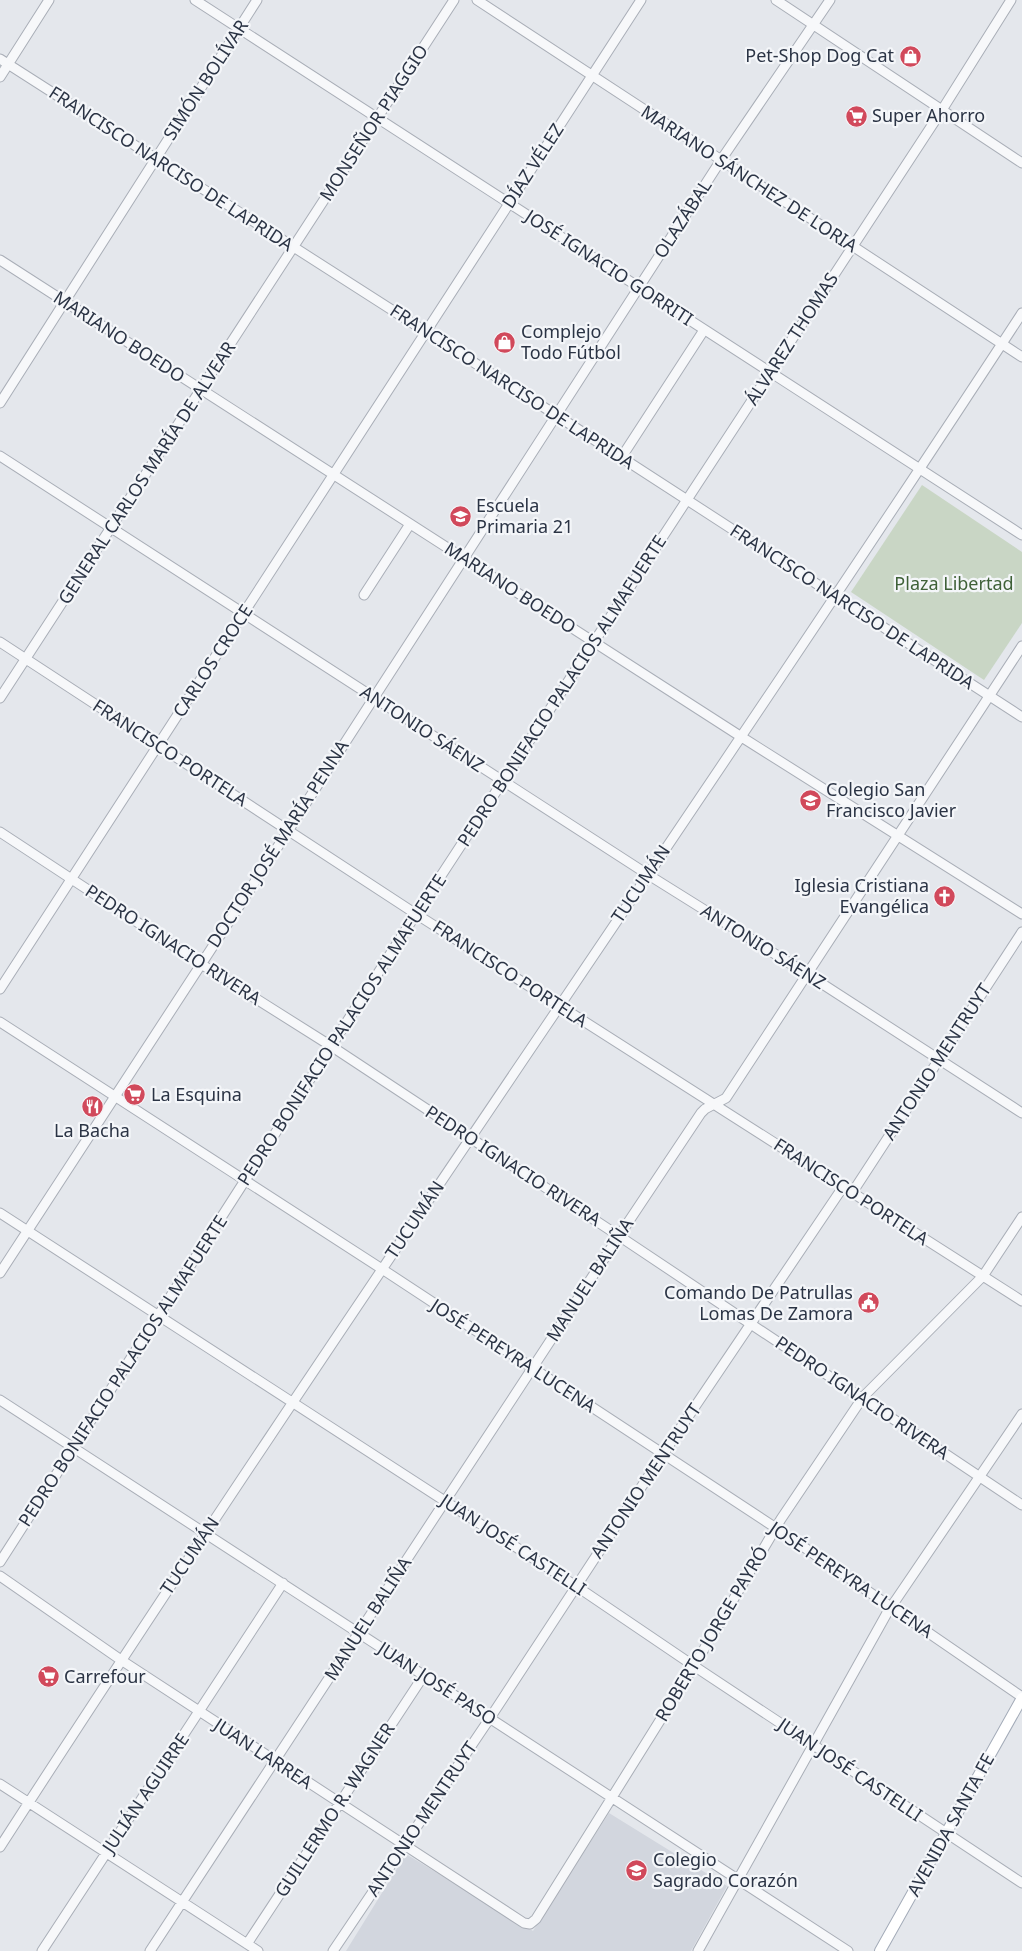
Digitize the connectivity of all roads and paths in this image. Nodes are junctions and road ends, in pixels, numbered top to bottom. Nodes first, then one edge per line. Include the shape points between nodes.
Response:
1 (49, 0) edge
2 (195, 0) edge
3 (258, 0) edge
4 (454, 0) edge
5 (476, 0) edge
6 (641, 0) edge
7 (776, 0) edge
8 (830, 0) edge
9 (1012, 0) edge
10 (814, 25) junction
11 (239, 28) junction
12 (4, 62) edge
13 (591, 75) junction
14 (0, 77) edge
15 (942, 110) junction
16 (377, 118) junction
17 (156, 159) junction
18 (721, 160) junction
19 (1022, 163) edge
20 (509, 203) junction
21 (853, 246) junction
22 (293, 247) junction
23 (0, 260) edge
24 (639, 287) junction
25 (65, 302) junction
26 (1022, 313) edge
27 (704, 330) junction
28 (426, 332) junction
29 (1002, 344) junction
30 (1022, 358) edge
31 (770, 372) junction
32 (201, 389) junction
33 (0, 403) edge
34 (556, 415) junction
35 (0, 456) edge
36 (621, 458) junction
37 (920, 469) junction
38 (334, 475) junction
39 (686, 500) junction
40 (410, 524) junction
41 (111, 528) junction
42 (1022, 535) edge
43 (464, 559) junction
44 (364, 595) dead end
45 (835, 597) junction
46 (244, 613) junction
47 (0, 642) edge
48 (594, 642) junction
49 (1022, 646) edge
50 (26, 659) junction
51 (990, 695) junction
52 (0, 698) edge
53 (373, 698) junction
54 (1022, 717) edge
55 (740, 736) junction
56 (159, 745) junction
57 (504, 782) junction
58 (288, 831) junction
59 (0, 832) edge
60 (897, 836) junction
61 (647, 874) junction
62 (72, 879) junction
63 (416, 914) junction
64 (1022, 914) edge
65 (1022, 932) edge
66 (201, 964) junction
67 (807, 974) junction
68 (0, 989) edge
69 (559, 1005) junction
70 (0, 1022) edge
71 (331, 1046) junction
72 (938, 1060) junction
73 (114, 1097) junction
74 (713, 1104) junction
75 (1022, 1113) edge
76 (470, 1138) junction
77 (244, 1180) junction
78 (842, 1187) junction
79 (852, 1193) junction
80 (0, 1213) edge
81 (1022, 1217) edge
82 (27, 1231) junction
83 (619, 1236) junction
84 (382, 1269) junction
85 (0, 1273) edge
86 (983, 1276) junction
87 (1022, 1301) edge
88 (159, 1316) junction
89 (752, 1324) junction
90 (533, 1369) junction
91 (862, 1397) junction
92 (0, 1400) edge
93 (293, 1403) junction
94 (1022, 1414) edge
95 (74, 1448) junction
96 (663, 1454) junction
97 (979, 1477) junction
98 (446, 1502) junction
99 (1022, 1505) edge
100 (776, 1528) junction
101 (205, 1533) junction
102 (0, 1562) edge
103 (0, 1576) edge
104 (282, 1584) junction
105 (576, 1586) junction
106 (891, 1607) junction
107 (359, 1633) junction
108 (121, 1660) junction
109 (694, 1666) junction
110 (424, 1676) junction
111 (1022, 1697) edge
112 (200, 1712) junction
113 (490, 1718) junction
114 (814, 1745) junction
115 (274, 1761) junction
116 (0, 1784) edge
117 (611, 1797) junction
118 (28, 1803) junction
119 (339, 1804) junction
120 (946, 1833) junction
121 (403, 1845) junction
122 (0, 1847) edge
123 (106, 1853) junction
124 (738, 1879) junction
125 (1022, 1883) edge
126 (182, 1902) junction
127 (530, 1924) joint
128 (247, 1944) junction
129 (42, 1951) edge
130 (150, 1951) edge
131 (258, 1951) edge
132 (333, 1951) edge
133 (698, 1951) edge
134 (848, 1951) edge
135 (880, 1951) edge

1 - 12 street
2 - 11 street, JOSÉ IGNACIO GORRITI
3 - 11 street, SIMÓN BOLÍVAR
4 - 16 street, MONSEÑOR PIAGGIO
5 - 13 street, MARIANO SÁNCHEZ DE LORIA
6 - 13 street, DÍAZ VÉLEZ
7 - 10 street
8 - 10 street, OLAZÁBAL
9 - 15 street, ÁLVAREZ THOMAS
10 - 15 street
10 - 18 street, OLAZÁBAL
11 - 16 street, JOSÉ IGNACIO GORRITI
11 - 17 street, SIMÓN BOLÍVAR
12 - 14 street
12 - 17 street, FRANCISCO NARCISO DE LAPRIDA
13 - 18 street, MARIANO SÁNCHEZ DE LORIA
13 - 20 street, DÍAZ VÉLEZ
15 - 19 street
15 - 21 street, ÁLVAREZ THOMAS
16 - 20 street, JOSÉ IGNACIO GORRITI
16 - 22 street, MONSEÑOR PIAGGIO
17 - 22 street, FRANCISCO NARCISO DE LAPRIDA
17 - 25 street, SIMÓN BOLÍVAR
18 - 21 street, MARIANO SÁNCHEZ DE LORIA
18 - 24 street, OLAZÁBAL
20 - 24 street, JOSÉ IGNACIO GORRITI
20 - 28 street, DÍAZ VÉLEZ
21 - 29 street, MARIANO SÁNCHEZ DE LORIA
21 - 31 street, ÁLVAREZ THOMAS
22 - 28 street, FRANCISCO NARCISO DE LAPRIDA
22 - 32 street, GENERAL CARLOS MARÍA DE ALVEAR
23 - 25 street, MARIANO BOEDO
24 - 27 street, JOSÉ IGNACIO GORRITI
24 - 34 street, OLAZÁBAL
25 - 32 street, MARIANO BOEDO
25 - 33 street, SIMÓN BOLÍVAR
26 - 29 street, TUCUMÁN
27 - 31 street, JOSÉ IGNACIO GORRITI
27 - 36 street
28 - 34 street, FRANCISCO NARCISO DE LAPRIDA
28 - 38 street, CARLOS CROCE
29 - 30 street, MARIANO SÁNCHEZ DE LORIA
29 - 37 street, TUCUMÁN
31 - 37 street, JOSÉ IGNACIO GORRITI
31 - 39 street, ÁLVAREZ THOMAS
32 - 38 street, MARIANO BOEDO
32 - 41 street, GENERAL CARLOS MARÍA DE ALVEAR
34 - 36 street, FRANCISCO NARCISO DE LAPRIDA
34 - 43 street, DOCTOR JOSÉ MARÍA PENNA
35 - 41 street, ANTONIO SÁENZ
36 - 39 street, FRANCISCO NARCISO DE LAPRIDA
37 - 42 street, JOSÉ IGNACIO GORRITI
37 - 45 street, TUCUMÁN
38 - 40 street, MARIANO BOEDO
38 - 46 street, CARLOS CROCE
39 - 45 street, FRANCISCO NARCISO DE LAPRIDA
39 - 48 street, PEDRO BONIFACIO PALACIOS ALMAFUERTE
40 - 43 street, MARIANO BOEDO
40 - 44 street
41 - 46 street, ANTONIO SÁENZ
41 - 50 street, GENERAL CARLOS MARÍA DE ALVEAR
43 - 48 street, MARIANO BOEDO
43 - 53 street, DOCTOR JOSÉ MARÍA PENNA
45 - 51 street, FRANCISCO NARCISO DE LAPRIDA
45 - 55 street, TUCUMÁN
46 - 53 street, ANTONIO SÁENZ
46 - 56 street, CARLOS CROCE
47 - 50 street, FRANCISCO PORTELA
48 - 55 street, MARIANO BOEDO
48 - 57 street, PEDRO BONIFACIO PALACIOS ALMAFUERTE
49 - 51 street, MANUEL BALIÑA
50 - 52 street, GENERAL CARLOS MARÍA DE ALVEAR
50 - 56 street, FRANCISCO PORTELA
51 - 54 street, FRANCISCO NARCISO DE LAPRIDA
51 - 60 street, MANUEL BALIÑA
53 - 57 street, ANTONIO SÁENZ
53 - 58 street, DOCTOR JOSÉ MARÍA PENNA
55 - 60 street, MARIANO BOEDO
55 - 61 street, TUCUMÁN
56 - 58 street, FRANCISCO PORTELA
56 - 62 street, CARLOS CROCE
57 - 61 street, ANTONIO SÁENZ
57 - 63 street, PEDRO BONIFACIO PALACIOS ALMAFUERTE
58 - 63 street, FRANCISCO PORTELA
58 - 66 street, DOCTOR JOSÉ MARÍA PENNA
59 - 62 street, PEDRO IGNACIO RIVERA
60 - 64 street, MARIANO BOEDO
60 - 67 street, MANUEL BALIÑA
61 - 67 street, ANTONIO SÁENZ
61 - 69 street, TUCUMÁN
62 - 66 street, PEDRO IGNACIO RIVERA
62 - 68 street, CARLOS CROCE
63 - 69 street, FRANCISCO PORTELA
63 - 71 street, PEDRO BONIFACIO PALACIOS ALMAFUERTE
65 - 72 street, ANTONIO MENTRUYT
66 - 71 street, PEDRO IGNACIO RIVERA
66 - 73 street, DOCTOR JOSÉ MARÍA PENNA
67 - 72 street, ANTONIO SÁENZ
67 - 74 street, MANUEL BALIÑA via 726,1098
69 - 74 street, FRANCISCO PORTELA
69 - 76 street, TUCUMÁN
70 - 73 street, JOSÉ PEREYRA LUCENA
71 - 76 street, PEDRO IGNACIO RIVERA
71 - 77 street, PEDRO BONIFACIO PALACIOS ALMAFUERTE
72 - 75 street, ANTONIO SÁENZ
72 - 79 street, ANTONIO MENTRUYT
73 - 77 street, JOSÉ PEREYRA LUCENA
73 - 82 street, DOCTOR JOSÉ MARÍA PENNA
74 - 78 street, FRANCISCO PORTELA
74 - 83 street, MANUEL BALIÑA via 701,1113
76 - 83 street, PEDRO IGNACIO RIVERA
76 - 84 street, TUCUMÁN
77 - 84 street, JOSÉ PEREYRA LUCENA
77 - 88 street, PEDRO BONIFACIO PALACIOS ALMAFUERTE
78 - 79 street, FRANCISCO PORTELA
78 - 89 street, ANTONIO MENTRUYT
79 - 86 street, FRANCISCO PORTELA
80 - 82 street, JUAN JOSÉ CASTELLI
81 - 86 street, ROBERTO JORGE PAYRÓ
82 - 85 street, DOCTOR JOSÉ MARÍA PENNA
82 - 88 street, JUAN JOSÉ CASTELLI
83 - 89 street, PEDRO IGNACIO RIVERA
83 - 90 street, MANUEL BALIÑA
84 - 90 street, JOSÉ PEREYRA LUCENA
84 - 93 street, TUCUMÁN
86 - 87 street, FRANCISCO PORTELA
86 - 91 street, ROBERTO JORGE PAYRÓ
88 - 93 street, JUAN JOSÉ CASTELLI
88 - 95 street, PEDRO BONIFACIO PALACIOS ALMAFUERTE
89 - 91 street, PEDRO IGNACIO RIVERA
89 - 96 street, ANTONIO MENTRUYT
90 - 96 street, JOSÉ PEREYRA LUCENA
90 - 98 street, MANUEL BALIÑA
91 - 97 street, PEDRO IGNACIO RIVERA
91 - 100 street, ROBERTO JORGE PAYRÓ
92 - 95 street, JUAN JOSÉ PASO
93 - 98 street, JUAN JOSÉ CASTELLI
93 - 101 street, TUCUMÁN
94 - 97 street
95 - 101 street, JUAN JOSÉ PASO
95 - 102 street, PEDRO BONIFACIO PALACIOS ALMAFUERTE
96 - 100 street, JOSÉ PEREYRA LUCENA
96 - 105 street, ANTONIO MENTRUYT
97 - 99 street, PEDRO IGNACIO RIVERA
97 - 106 street
98 - 105 street, JUAN JOSÉ CASTELLI
98 - 107 street, MANUEL BALIÑA
100 - 106 street, JOSÉ PEREYRA LUCENA
100 - 109 street, ROBERTO JORGE PAYRÓ
101 - 104 street, JUAN JOSÉ PASO
101 - 108 street, TUCUMÁN
103 - 108 street, JUAN LARREA
104 - 107 street, JUAN JOSÉ PASO
104 - 112 street, JULIÁN AGUIRRE
105 - 109 street, JUAN JOSÉ CASTELLI
105 - 113 street, ANTONIO MENTRUYT
106 - 111 street, JOSÉ PEREYRA LUCENA
106 - 114 street
107 - 110 street, JUAN JOSÉ PASO
107 - 115 street, MANUEL BALIÑA
108 - 112 street, JUAN LARREA
108 - 118 street, TUCUMÁN
109 - 114 street, JUAN JOSÉ CASTELLI
109 - 117 street, ROBERTO JORGE PAYRÓ
110 - 113 street, JUAN JOSÉ PASO
110 - 119 street, GUILLERMO R. WAGNER
111 - 120 main road, AVENIDA SANTA FE
112 - 115 street, JUAN LARREA
112 - 123 street, JULIÁN AGUIRRE
113 - 117 street, JUAN JOSÉ PASO
113 - 121 street, ANTONIO MENTRUYT
114 - 120 street, JUAN JOSÉ CASTELLI
114 - 124 street
115 - 119 street, JUAN LARREA
115 - 126 street, MANUEL BALIÑA
116 - 118 street
117 - 124 street, JUAN JOSÉ PASO
117 - 127 street, ROBERTO JORGE PAYRÓ
118 - 122 street, TUCUMÁN
118 - 123 street
119 - 121 street, JUAN LARREA
119 - 128 street, GUILLERMO R. WAGNER
120 - 125 street, JUAN JOSÉ CASTELLI
120 - 135 main road, AVENIDA SANTA FE
121 - 127 street, JUAN LARREA
121 - 132 street, ANTONIO MENTRUYT
123 - 126 street
123 - 129 street, JULIÁN AGUIRRE
124 - 133 street
124 - 134 street, JUAN JOSÉ PASO
126 - 128 street
126 - 130 street, MANUEL BALIÑA
128 - 131 street

